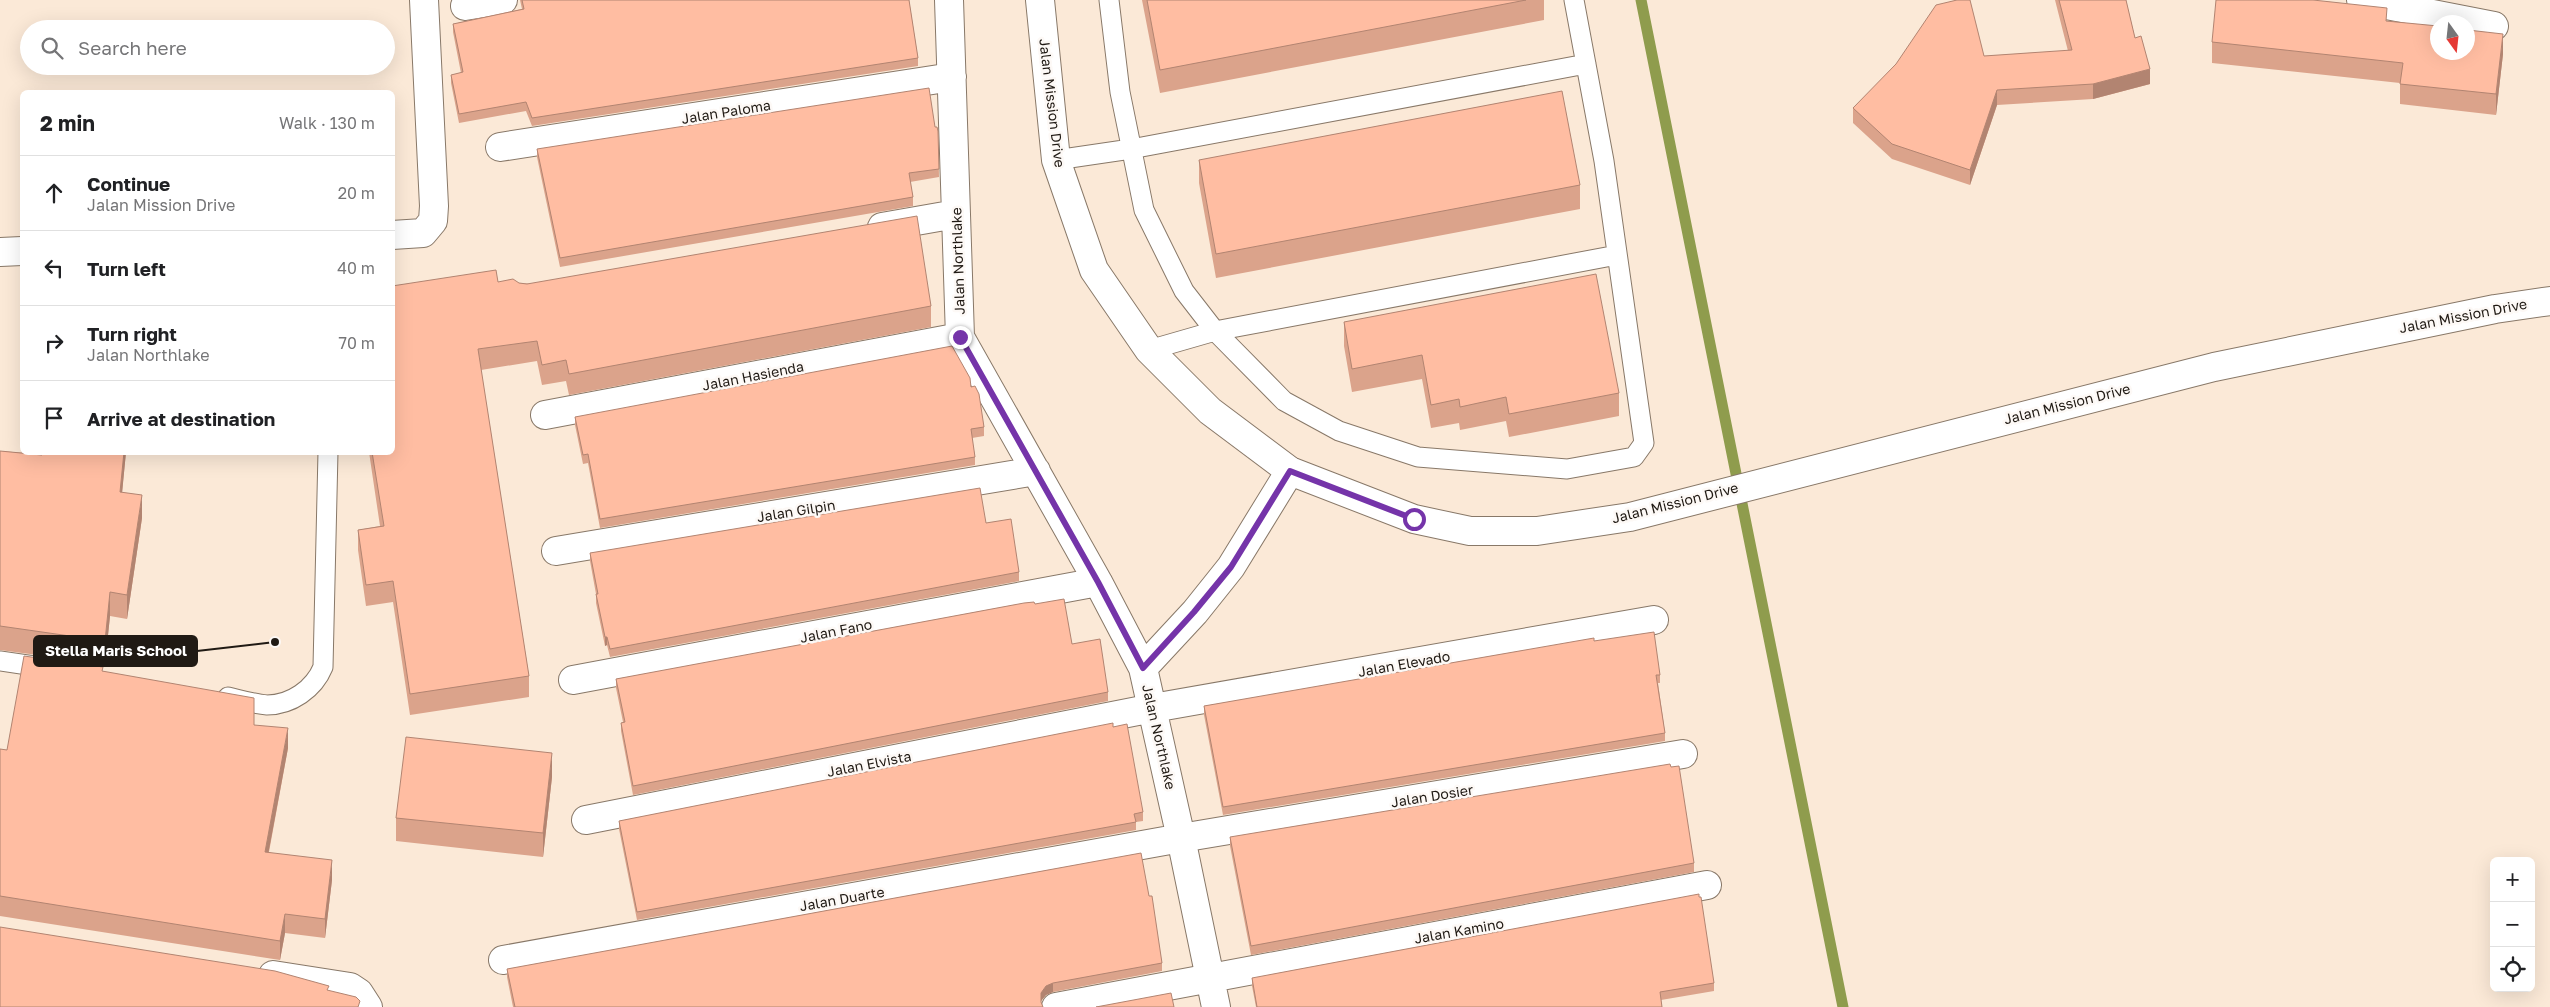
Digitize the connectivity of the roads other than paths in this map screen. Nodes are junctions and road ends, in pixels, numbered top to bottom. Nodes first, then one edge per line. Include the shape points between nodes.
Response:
1 (424, 0) edge
2 (503, 0) edge
3 (949, 0) edge
4 (1040, 0) edge
5 (1109, 0) edge
6 (1574, 0) edge
7 (2361, 0) edge
8 (465, 6) dead end
9 (2494, 26) dead end
10 (1586, 64) junction
11 (952, 77) junction
12 (500, 147) dead end
13 (1132, 149) junction
14 (1056, 160) junction
15 (956, 214) junction
16 (858, 231) edge
17 (395, 235) edge
18 (20, 251) edge
19 (0, 252) edge
20 (1617, 255) junction
21 (2550, 301) edge
22 (1215, 331) junction
23 (960, 337) junction
24 (1149, 350) junction
25 (545, 416) dead end
26 (328, 455) edge
27 (1036, 471) junction
28 (1290, 471) junction
29 (556, 551) dead end
30 (1098, 582) junction
31 (1654, 620) dead end
32 (0, 661) edge
33 (1143, 668) junction
34 (63, 670) edge
35 (573, 680) dead end
36 (209, 694) edge
37 (1153, 708) junction
38 (1684, 754) dead end
39 (586, 820) dead end
40 (1182, 838) junction
41 (1707, 886) dead end
42 (503, 960) dead end
43 (253, 972) edge
44 (1211, 977) junction
45 (368, 1007) edge
46 (1056, 1007) edge
47 (1216, 1007) edge

1 - 17 street via 433,221 423,233
2 - 8 street
3 - 11 street, Jalan Northlake
4 - 14 street, Jalan Mission Drive
5 - 13 lane via 1120,92
6 - 10 lane
7 - 9 street
10 - 13 lane
10 - 20 lane
11 - 12 street, Jalan Paloma
11 - 15 street, Jalan Northlake
13 - 14 lane
13 - 22 lane via 1144,210 1184,291
14 - 24 street, Jalan Mission Drive via 1094,270
15 - 16 street
15 - 23 street, Jalan Northlake
18 - 19 street
20 - 22 lane
20 - 22 lane via 1644,443 1634,457 1599,465 1566,469 1532,468 1418,458 1339,431 1284,401
21 - 28 street, Jalan Mission Drive via 2495,309 2214,367 1795,472 1630,517 1537,531 1470,531 1414,519
22 - 24 lane
23 - 25 street, Jalan Hasienda
23 - 27 street, Jalan Northlake
24 - 28 street, Jalan Mission Drive via 1210,411
26 - 36 lane via 323,667 319,678 294,698 267,705
27 - 29 street, Jalan Gilpin
27 - 30 street, Jalan Northlake
28 - 33 street via 1231,567
30 - 33 street, Jalan Northlake
30 - 35 street, Jalan Fano
31 - 37 street, Jalan Elevado
32 - 34 lane
33 - 37 street, Jalan Northlake
37 - 39 street, Jalan Elvista
37 - 40 street, Jalan Northlake
38 - 40 street, Jalan Dosier
40 - 42 street, Jalan Duarte
40 - 44 street, Jalan Northlake
41 - 44 street, Jalan Kamino
43 - 45 street via 350,987 359,993
44 - 46 street, Jalan Kamino
44 - 47 street, Jalan Northlake

